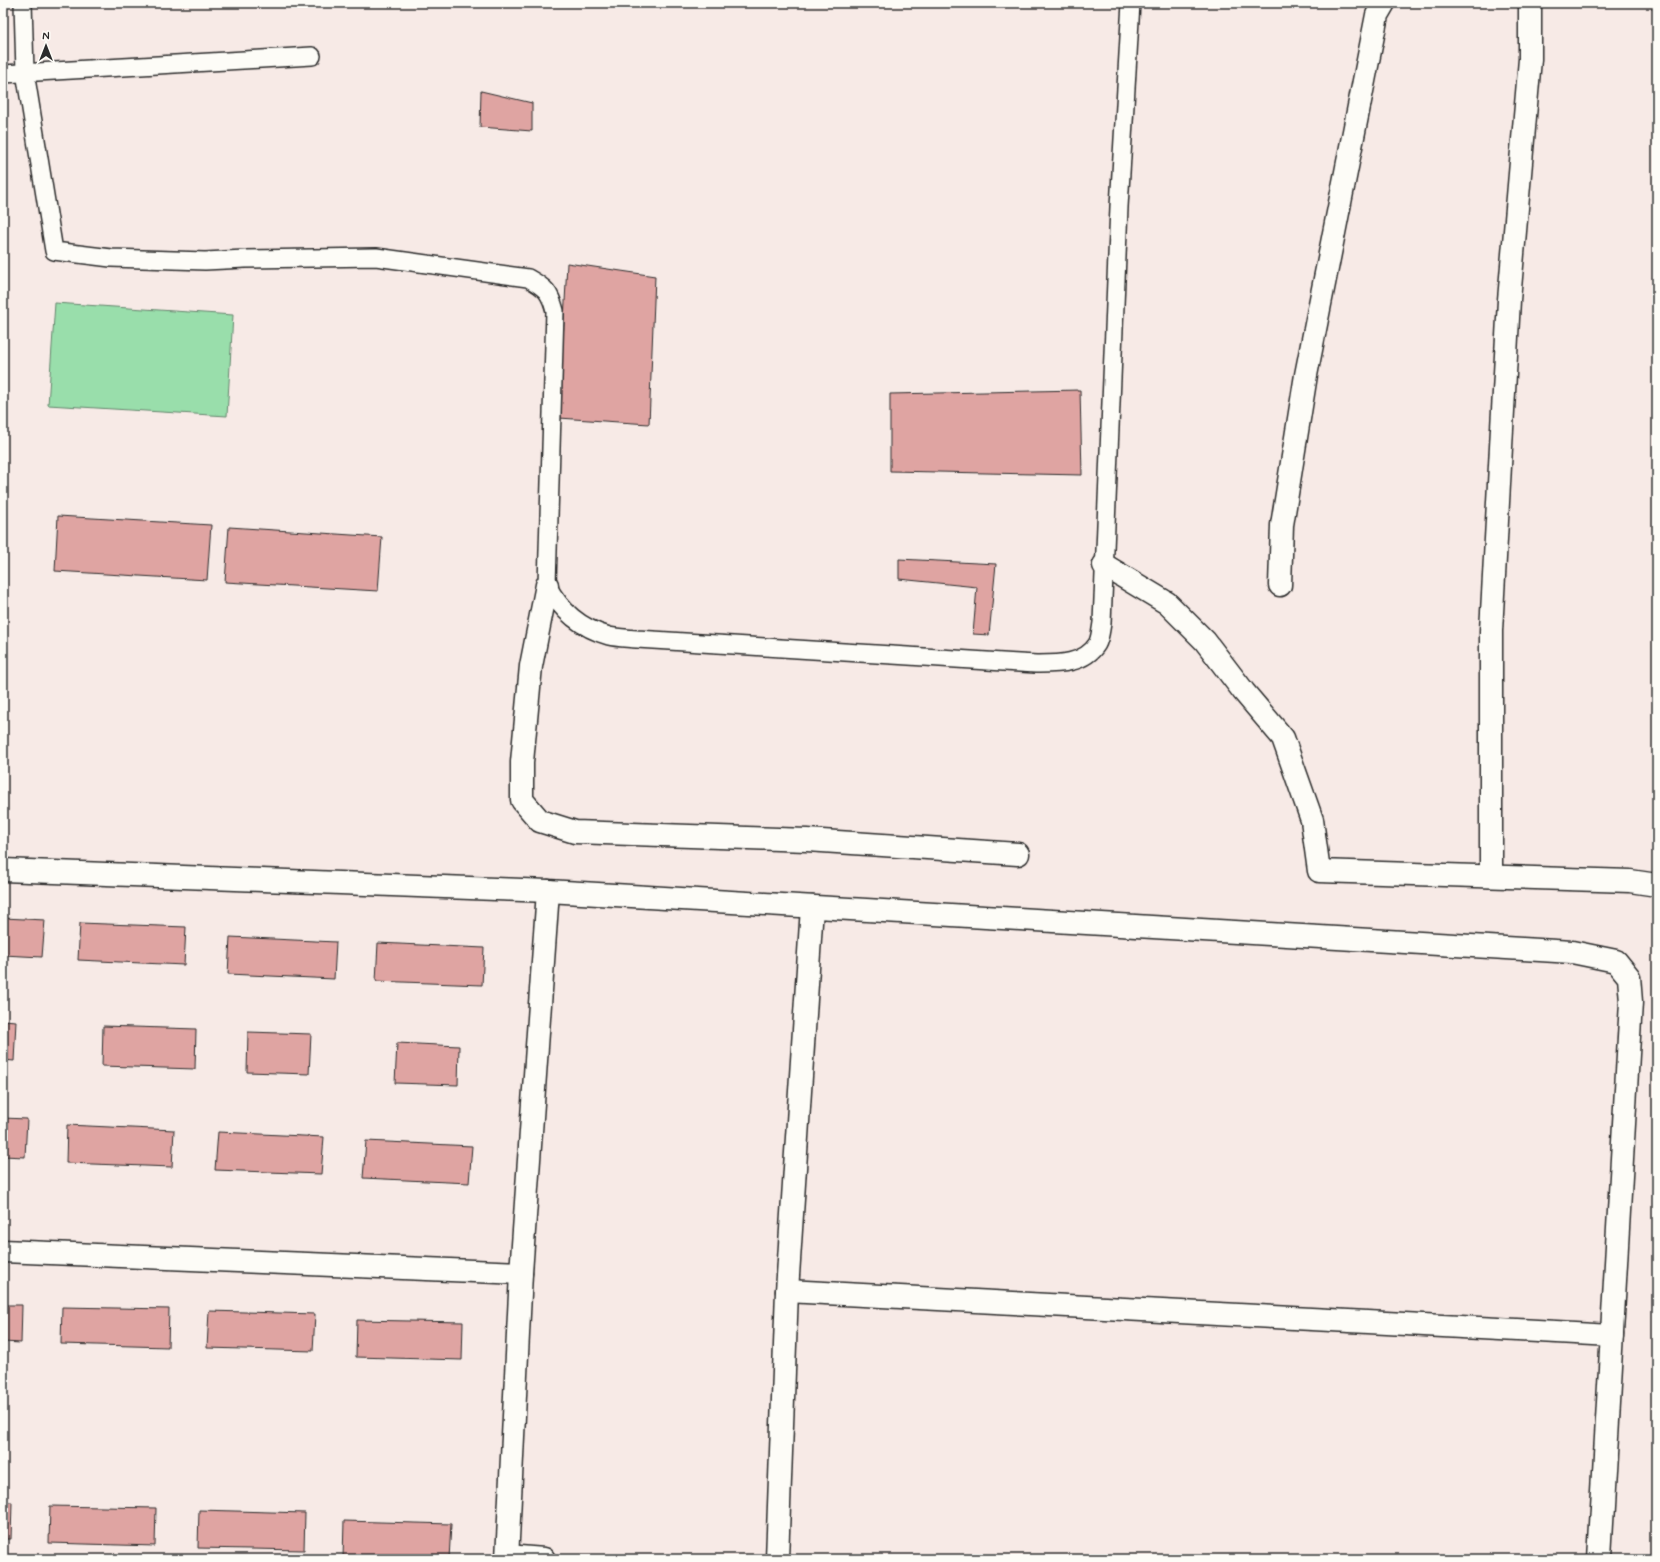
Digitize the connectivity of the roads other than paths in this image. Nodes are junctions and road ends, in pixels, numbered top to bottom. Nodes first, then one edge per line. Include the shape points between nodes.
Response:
1 (23, 3) edge
2 (1131, 3) edge
3 (1384, 3) edge
4 (1530, 3) edge
5 (312, 56) dead end
6 (25, 72) junction
7 (3, 74) edge
8 (1104, 565) junction
9 (547, 585) junction
10 (1280, 585) dead end
11 (1018, 854) dead end
12 (3, 870) edge
13 (1491, 876) junction
14 (1657, 886) edge
15 (548, 891) junction
16 (812, 907) junction
17 (3, 1251) edge
18 (521, 1273) junction
19 (787, 1291) junction
20 (1612, 1335) junction
21 (507, 1558) edge
22 (544, 1559) edge
23 (777, 1559) edge
24 (1599, 1559) edge

1 - 6 lane
2 - 8 lane
3 - 10 street via 1376,15 1306,375 1282,525
4 - 13 street via 1530,60 1508,300 1492,631
5 - 6 lane
6 - 7 lane
6 - 9 lane via 54,251 111,258 205,262 376,257 528,278 543,286 551,297 554,311
8 - 9 lane via 1102,623 1098,644 1088,654 1067,663 1044,664 609,636 576,622 554,599
8 - 13 street via 1167,603 1205,640 1283,738 1312,820 1319,871
9 - 11 street via 531,666 522,762 522,800 540,821 575,832 807,840
12 - 15 street
13 - 14 street via 1630,882
15 - 16 street
15 - 18 street
16 - 19 street
16 - 20 street via 1572,952 1616,961 1629,977 1631,1002
17 - 18 street
18 - 21 street
19 - 20 street
19 - 23 street
20 - 24 street
21 - 22 street

